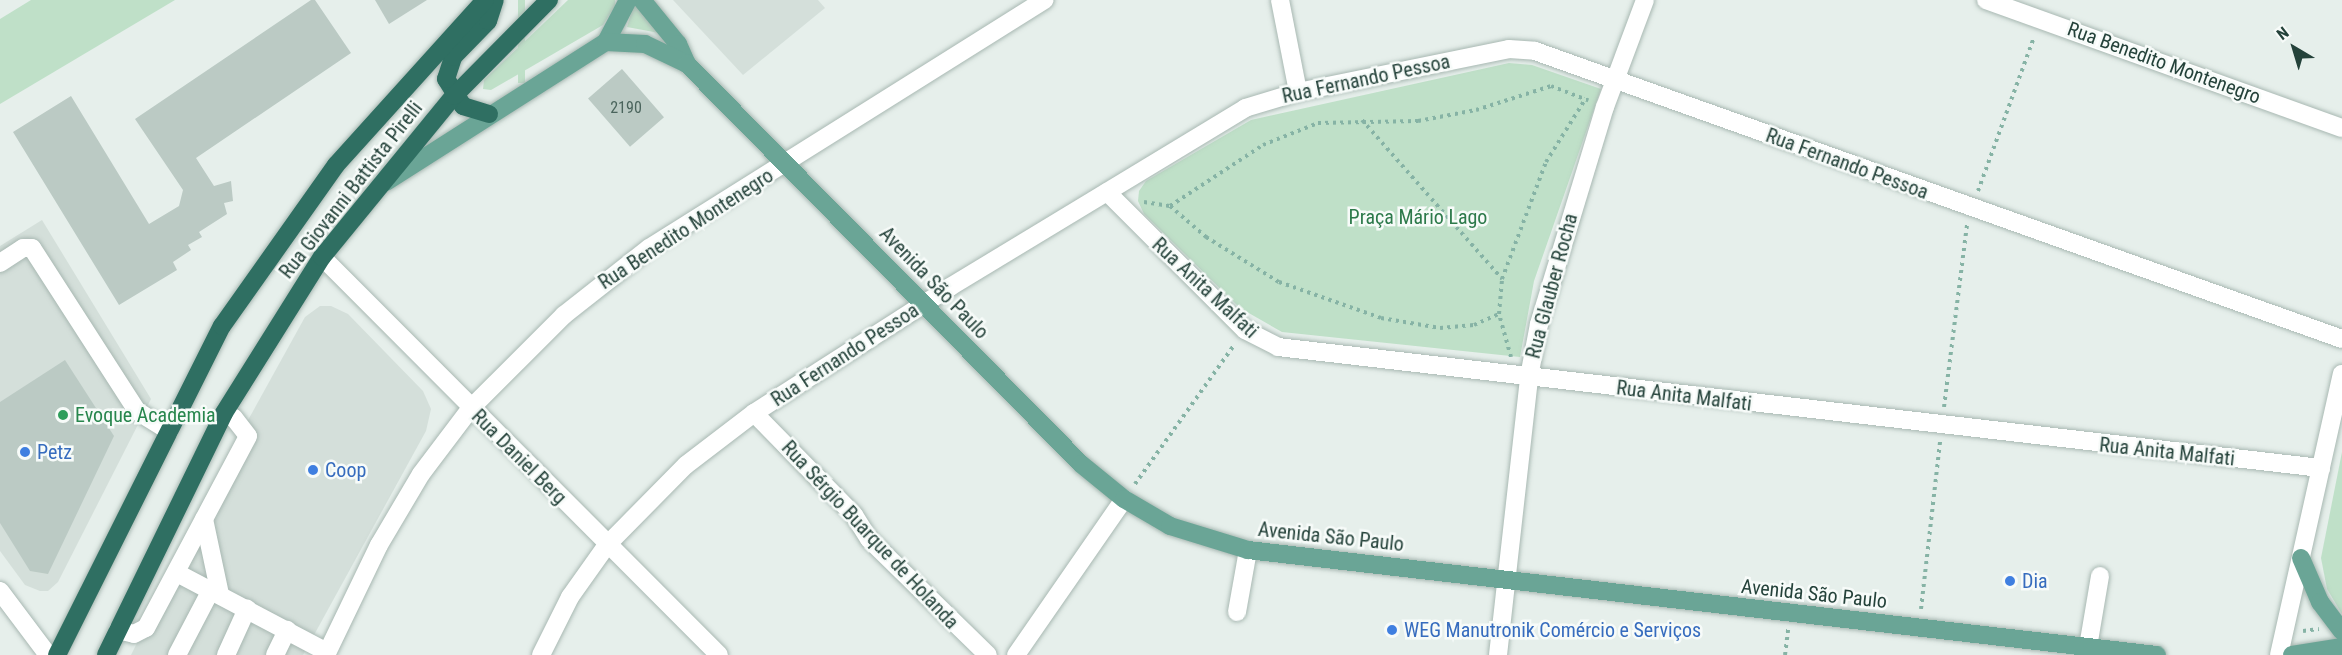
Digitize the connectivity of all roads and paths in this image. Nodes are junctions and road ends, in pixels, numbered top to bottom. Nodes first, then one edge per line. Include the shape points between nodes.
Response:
1 (485, 0) edge
2 (495, 0) edge
3 (549, 0) edge
4 (628, 0) edge
5 (642, 0) edge
6 (1045, 0) edge
7 (1280, 0) edge
8 (1645, 0) edge
9 (1986, 0) edge
10 (2041, 19) junction
11 (606, 42) junction
12 (687, 64) junction
13 (1590, 71) junction
14 (1614, 80) junction
15 (1298, 92) junction
16 (454, 96) junction
17 (1586, 99) junction
18 (1605, 107) junction
19 (489, 114) junction
20 (1362, 120) junction
21 (2342, 128) edge
22 (786, 164) junction
23 (373, 191) junction
24 (1107, 192) junction
25 (1170, 206) junction
26 (1971, 209) junction
27 (1124, 210) junction
28 (322, 256) junction
29 (0, 263) edge
30 (1502, 279) junction
31 (924, 304) junction
32 (1499, 314) junction
33 (1245, 330) junction
34 (2342, 339) edge
35 (1500, 373) junction
36 (2342, 374) edge
37 (1529, 377) junction
38 (471, 408) junction
39 (224, 413) junction
40 (754, 413) junction
41 (1942, 427) junction
42 (169, 431) junction
43 (2321, 468) junction
44 (1124, 499) junction
45 (204, 519) junction
46 (607, 545) junction
47 (1248, 550) junction
48 (2301, 558) junction
49 (177, 573) junction
50 (2100, 576) dead end
51 (1506, 579) junction
52 (0, 591) edge
53 (215, 592) junction
54 (247, 609) junction
55 (1236, 612) dead end
56 (1790, 615) junction
57 (1918, 628) junction
58 (2339, 629) edge
59 (118, 630) junction
60 (2284, 633) junction
61 (281, 642) edge
62 (2088, 647) junction
63 (2342, 647) edge
64 (326, 653) edge
65 (48, 655) edge
66 (57, 655) edge
67 (106, 655) edge
68 (177, 655) edge
69 (226, 655) edge
70 (308, 655) edge
71 (541, 655) edge
72 (718, 655) edge
73 (988, 655) edge
74 (1016, 655) edge
75 (1498, 655) edge
76 (1785, 655) edge
77 (2157, 655) edge
78 (2279, 655) edge
79 (2292, 655) edge

1 - 42 highway, Rua Giovanni Battista Pirelli via 373,120 302,210 222,326
2 - 16 highway via 488,21 453,57 447,70
3 - 16 highway, Rua Giovanni Battista Pirelli
4 - 11 main road
5 - 12 main road, Avenida São Paulo via 678,44
6 - 22 street, Rua Benedito Montenegro
7 - 15 street
8 - 14 street, Rua Glauber Rocha
9 - 10 street, Rua Benedito Montenegro
10 - 21 street, Rua Benedito Montenegro
10 - 26 path
11 - 12 main road, Avenida São Paulo via 645,44
11 - 19 main road
12 - 22 main road, Avenida São Paulo
13 - 14 street, Rua Fernando Pessoa
13 - 15 street, Rua Fernando Pessoa via 1535,51 1509,49
13 - 17 path
14 - 18 street, Rua Glauber Rocha
14 - 26 street, Rua Fernando Pessoa
15 - 24 street, Rua Fernando Pessoa via 1245,108
16 - 19 highway via 463,106
16 - 23 highway, Rua Giovanni Battista Pirelli
17 - 18 path
17 - 20 path via 1551,86 1476,110 1418,121
17 - 30 path via 1546,162
18 - 37 street, Rua Glauber Rocha via 1548,285
19 - 23 main road
20 - 25 path via 1318,123 1291,131 1236,160
20 - 30 path
22 - 31 main road, Avenida São Paulo
22 - 38 street, Rua Benedito Montenegro via 649,248 600,284 528,349
23 - 28 highway, Rua Giovanni Battista Pirelli
24 - 27 street, Rua Anita Malfati
24 - 31 street, Rua Fernando Pessoa
25 - 27 path via 1138,201
25 - 32 path via 1206,237 1279,282 1381,318 1440,328 1474,325
26 - 34 street, Rua Fernando Pessoa
26 - 41 path via 1964,237
27 - 33 street, Rua Anita Malfati
28 - 38 street, Rua Daniel Berg
28 - 39 highway, Rua Giovanni Battista Pirelli
29 - 42 street via 23,248 32,248 137,411
30 - 32 path
31 - 40 street, Rua Fernando Pessoa
31 - 44 main road, Avenida São Paulo via 1081,464
32 - 35 path via 1511,358
33 - 35 street, Rua Anita Malfati via 1278,347 1307,352
33 - 44 path
35 - 37 street, Rua Anita Malfati
36 - 43 street
37 - 41 street, Rua Anita Malfati
37 - 51 street, Rua Glauber Rocha
38 - 46 street, Rua Daniel Berg
38 - 64 street, Rua Benedito Montenegro via 421,474 379,545
39 - 45 street via 234,418 248,436
39 - 59 highway, Rua Giovanni Battista Pirelli
40 - 46 street, Rua Fernando Pessoa via 686,465
40 - 73 street, Rua Sérgio Buarque de Holanda via 854,516 868,539
41 - 43 street, Rua Anita Malfati
41 - 57 path
42 - 66 highway, Rua Giovanni Battista Pirelli
43 - 48 street
44 - 47 main road, Avenida São Paulo via 1170,526
44 - 74 street
45 - 49 street
45 - 53 street
46 - 71 street, Rua Fernando Pessoa via 570,597
46 - 72 street, Rua Daniel Berg
47 - 51 main road, Avenida São Paulo
47 - 55 street
48 - 58 main road via 2320,602
48 - 60 street
49 - 53 street
49 - 59 street via 141,633
50 - 62 street
51 - 56 main road, Avenida São Paulo
51 - 75 street, Rua Glauber Rocha
52 - 65 street
53 - 54 street
53 - 68 street
54 - 61 street
54 - 69 street
56 - 57 main road, Avenida São Paulo
56 - 76 path
57 - 62 main road, Avenida São Paulo
58 - 60 path
59 - 67 highway, Rua Giovanni Battista Pirelli
60 - 78 street
61 - 64 street
61 - 70 street
62 - 77 main road, Avenida São Paulo
63 - 79 main road

